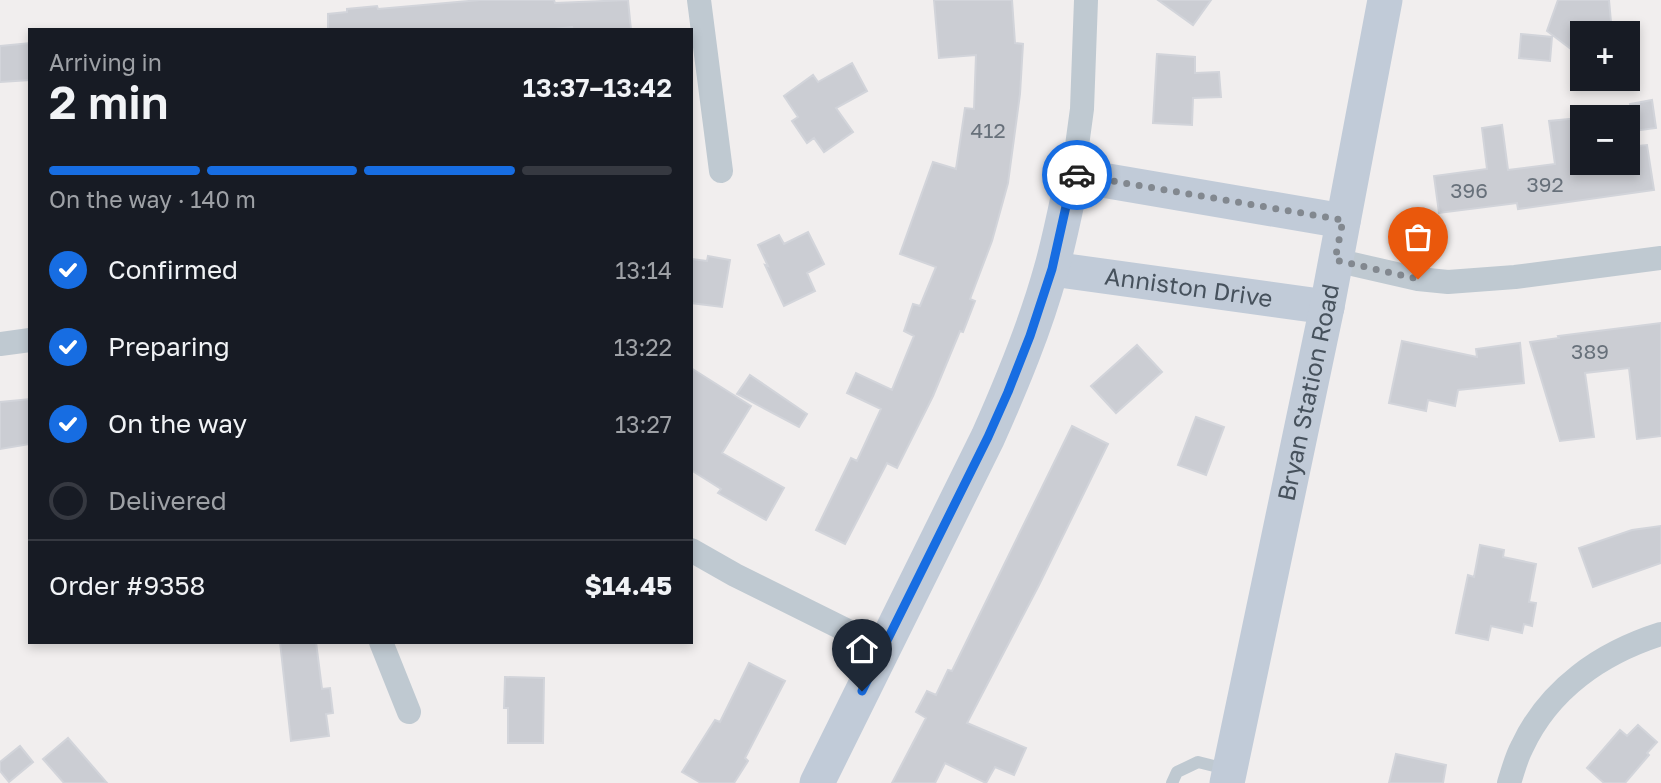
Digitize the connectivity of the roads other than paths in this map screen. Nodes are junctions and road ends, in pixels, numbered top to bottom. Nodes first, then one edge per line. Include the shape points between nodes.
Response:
1 (699, 0) edge
2 (1086, 0) edge
3 (1385, 0) edge
4 (721, 171) dead end
5 (1073, 175) junction
6 (1343, 220) junction
7 (1661, 258) edge
8 (1335, 260) junction
9 (1052, 269) junction
10 (1327, 307) junction
11 (28, 340) edge
12 (0, 344) edge
13 (693, 551) edge
14 (1661, 634) edge
15 (382, 644) edge
16 (883, 648) junction
17 (409, 712) dead end
18 (1228, 776) edge
19 (817, 783) edge
20 (1172, 783) edge
21 (1509, 783) edge

1 - 4 street
2 - 5 street via 1086,57
3 - 6 street, Bryan Station Road
5 - 6 street
5 - 9 street
6 - 8 street, Bryan Station Road
7 - 8 street via 1448,282
8 - 10 street, Bryan Station Road
9 - 10 street, Anniston Drive
9 - 16 street via 993,426
10 - 18 street, Bryan Station Road
11 - 12 street
13 - 16 street
14 - 21 street via 1610,654 1567,685 1534,726
15 - 17 street
16 - 19 street
18 - 20 lane via 1198,762 1177,772

